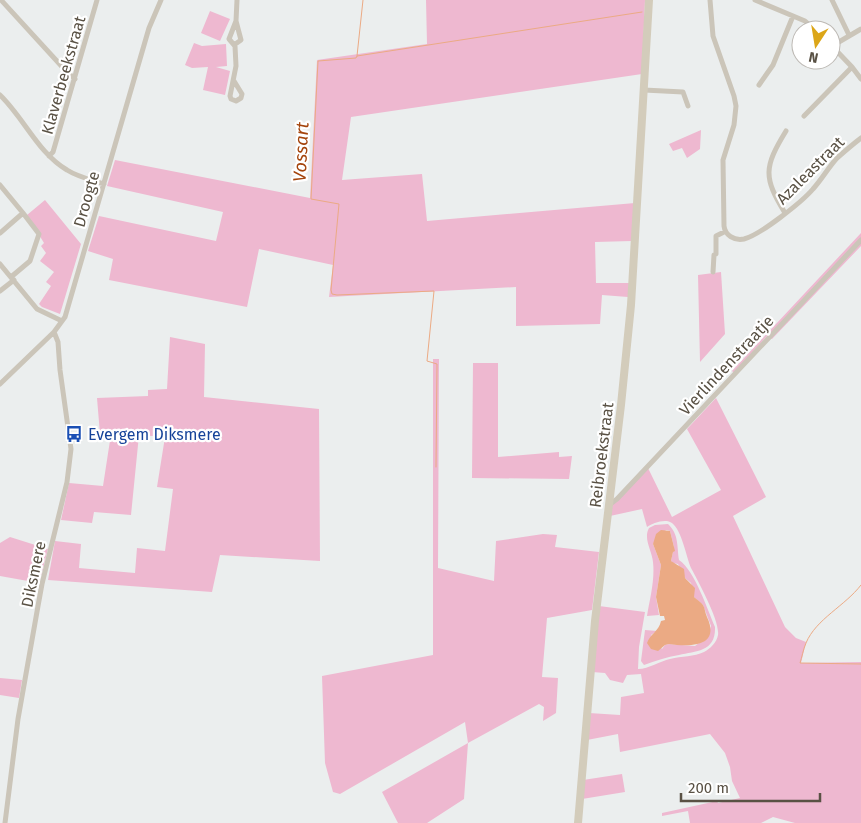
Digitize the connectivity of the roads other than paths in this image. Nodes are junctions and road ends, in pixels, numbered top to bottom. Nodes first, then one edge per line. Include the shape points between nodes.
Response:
1 (1, 0) edge
2 (97, 0) edge
3 (161, 0) edge
4 (237, 0) edge
5 (649, 0) edge
6 (710, 0) edge
7 (755, 0) edge
8 (832, 0) edge
9 (793, 16) junction
10 (803, 20) edge
11 (236, 21) junction
12 (861, 29) edge
13 (849, 35) junction
14 (841, 39) edge
15 (235, 44) junction
16 (841, 55) edge
17 (852, 67) junction
18 (74, 79) junction
19 (861, 79) edge
20 (234, 81) dead end
21 (759, 85) dead end
22 (644, 90) junction
23 (0, 95) edge
24 (688, 106) dead end
25 (804, 116) dead end
26 (786, 131) dead end
27 (861, 138) edge
28 (50, 156) junction
29 (0, 184) edge
30 (104, 184) junction
31 (23, 213) junction
32 (785, 213) junction
33 (0, 232) edge
34 (724, 232) junction
35 (861, 240) edge
36 (0, 264) edge
37 (713, 272) dead end
38 (12, 278) junction
39 (0, 291) edge
40 (62, 321) junction
41 (54, 332) junction
42 (0, 384) edge
43 (609, 505) junction
44 (5, 823) edge
45 (578, 823) edge

1 - 18 street
2 - 18 street, Klaverbeekstraat
3 - 30 street, Droogte via 149,28
4 - 11 street
5 - 22 street, Reibroekstraat
6 - 34 street via 713,36 736,106 734,125 723,160
7 - 9 street
8 - 13 street
9 - 10 street
9 - 21 street via 773,65
11 - 15 street via 241,40
11 - 15 street via 229,39
12 - 13 street
13 - 14 street
15 - 20 street via 232,50 236,66
16 - 17 street
17 - 19 street
17 - 25 street
18 - 28 street, Klaverbeekstraat
22 - 24 street via 683,92
22 - 43 street, Reibroekstraat via 631,305
23 - 28 street
26 - 32 street via 773,153 769,174 773,193
27 - 32 street, Azaleastraat via 837,158 797,205
28 - 30 street via 72,173
29 - 31 street
30 - 40 street, Droogte
31 - 33 street
31 - 38 street via 39,234 30,261
32 - 34 street, Azaleastraat via 745,238 734,238
34 - 37 street via 716,236
35 - 43 street, Vierlindenstraatje
36 - 38 street
38 - 39 street
38 - 40 street via 38,309
40 - 41 street, Droogte
41 - 42 street, Droogte
41 - 44 street, Diksmere via 58,342 71,462 42,584 17,726
43 - 45 street, Reibroekstraat via 594,630

